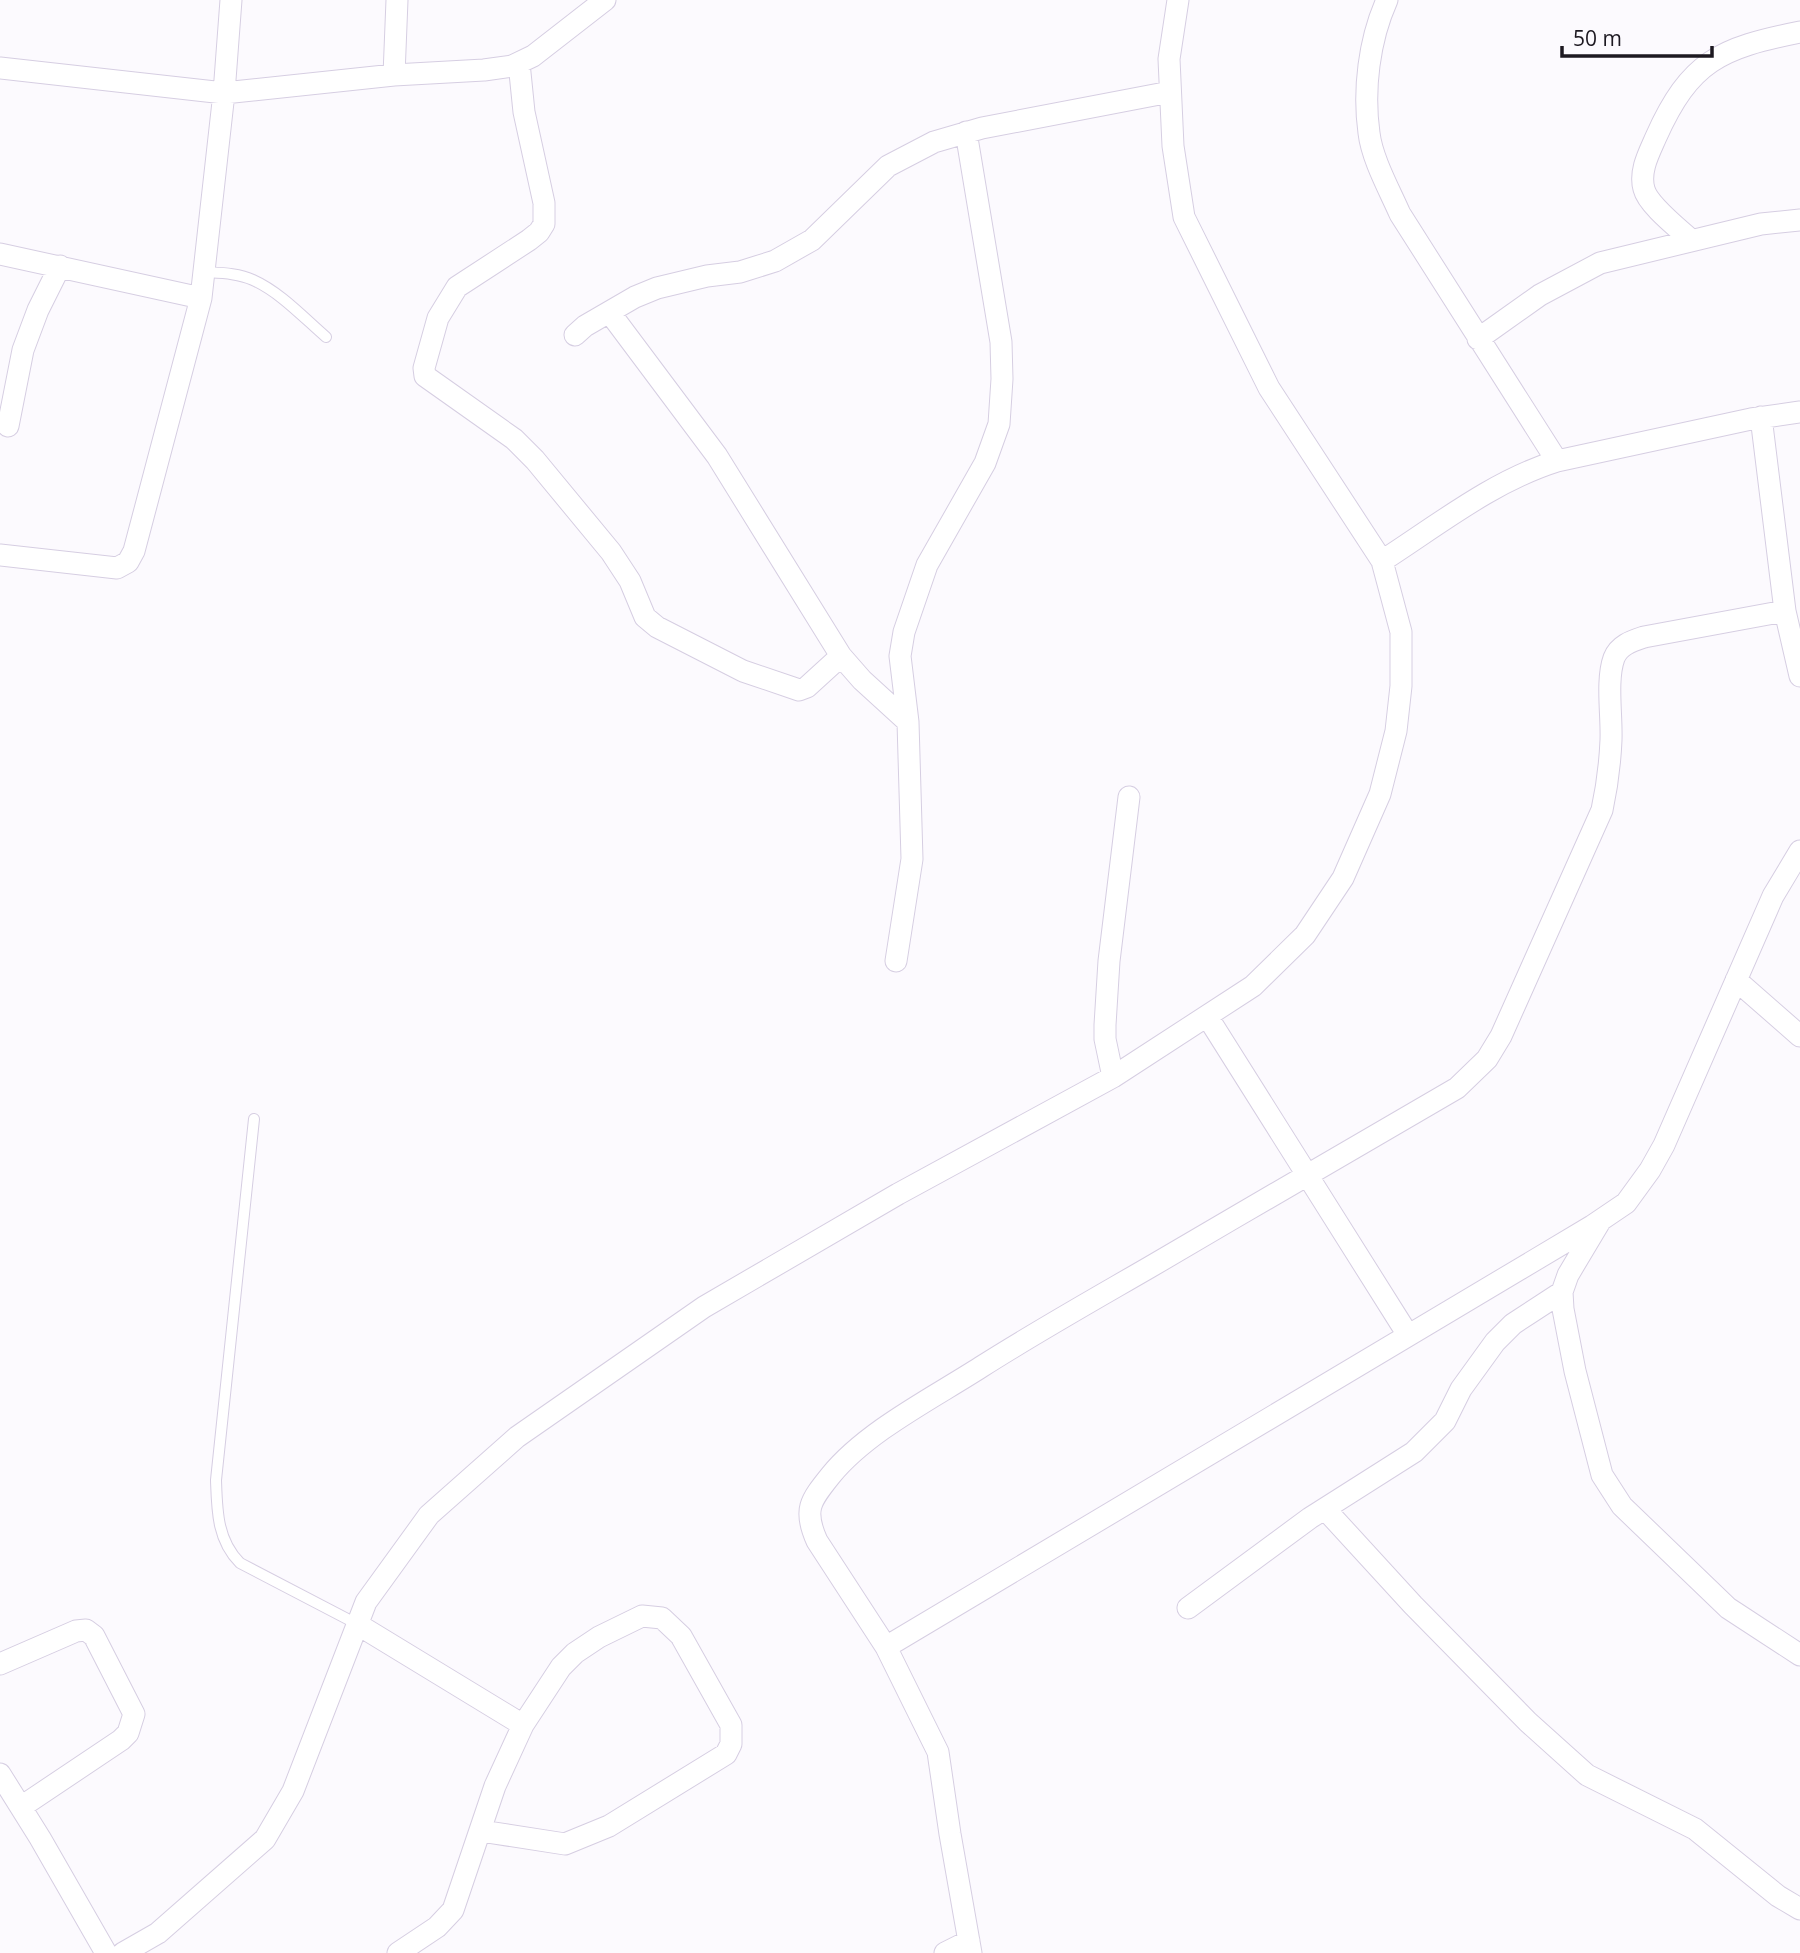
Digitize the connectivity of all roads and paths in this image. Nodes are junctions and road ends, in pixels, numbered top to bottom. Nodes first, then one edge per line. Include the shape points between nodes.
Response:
1 (231, 0) edge
2 (397, 0) edge
3 (604, 0) edge
4 (1178, 0) edge
5 (1387, 0) edge
6 (1800, 32) edge
7 (519, 63) junction
8 (0, 68) edge
9 (394, 75) junction
10 (1170, 92) junction
11 (224, 93) junction
12 (966, 132) junction
13 (1800, 220) edge
14 (1691, 240) junction
15 (0, 254) edge
16 (60, 266) junction
17 (204, 272) junction
18 (201, 298) junction
19 (610, 313) junction
20 (575, 335) dead end
21 (326, 337) dead end
22 (1478, 339) junction
23 (1800, 412) edge
24 (1761, 418) junction
25 (8, 426) dead end
26 (1558, 461) junction
27 (0, 555) edge
28 (1382, 561) junction
29 (1785, 611) junction
30 (841, 656) junction
31 (1800, 676) edge
32 (908, 722) junction
33 (1129, 797) dead end
34 (1800, 851) edge
35 (896, 961) dead end
36 (1736, 980) junction
37 (1207, 1016) junction
38 (1800, 1036) edge
39 (1113, 1077) junction
40 (254, 1119) dead end
41 (1308, 1175) junction
42 (1600, 1221) junction
43 (1562, 1292) junction
44 (1408, 1335) junction
45 (1325, 1509) junction
46 (1188, 1608) dead end
47 (357, 1624) junction
48 (886, 1647) junction
49 (1800, 1655) edge
50 (0, 1664) edge
51 (523, 1725) junction
52 (0, 1774) edge
53 (21, 1807) junction
54 (481, 1831) junction
55 (1800, 1909) edge
56 (970, 1947) edge
57 (106, 1953) edge
58 (123, 1953) edge
59 (398, 1953) edge
60 (945, 1953) edge

1 - 11 street
2 - 9 street
3 - 7 street via 533,57
4 - 10 street via 1168,59
5 - 22 street via 1367,75 1369,135 1400,214
6 - 14 street via 1720,57 1696,72 1674,99 1642,170 1644,191
7 - 9 street via 484,70
7 - 30 street via 544,224 529,240 457,287 438,318 425,376 535,460 611,552 645,617 657,627 743,671 799,690
8 - 11 street
9 - 11 street
10 - 12 street
10 - 28 street via 1184,217 1269,387
11 - 17 street
12 - 19 street via 934,142 888,166 812,240 775,261 740,272 675,282 635,297
12 - 32 street via 1001,342 999,424 985,463 927,565 904,632 900,656
13 - 14 street
14 - 22 street via 1600,263 1541,295
15 - 16 street
16 - 18 street
16 - 25 street via 23,349
17 - 18 street
17 - 21 lane via 253,280
18 - 27 street via 139,537 128,562 104,568
19 - 20 street
19 - 30 street via 717,456
22 - 26 street
23 - 24 street
24 - 26 street
24 - 29 street
26 - 28 street via 1502,483
28 - 37 street via 1401,632 1401,686 1396,731 1380,794 1343,877 1305,935 1253,986
29 - 31 street
29 - 41 street via 1644,637 1620,649 1612,672 1611,741 1602,810 1501,1036 1487,1059 1457,1088
30 - 32 street
32 - 35 street via 912,859
33 - 39 street via 1105,1026
34 - 36 street via 1781,880
36 - 38 street
36 - 42 street via 1650,1171 1626,1203
37 - 39 street
37 - 41 street
39 - 47 street via 704,1307 517,1437 429,1515 366,1602
40 - 47 lane via 216,1480 218,1522 240,1563
41 - 44 street
41 - 48 street via 1017,1345 860,1446 831,1476 808,1512 810,1525
42 - 43 street
42 - 44 street
43 - 45 street via 1494,1342 1445,1421 1414,1452
43 - 49 street via 1575,1371 1602,1475 1622,1506 1728,1608
44 - 48 street
45 - 46 street
45 - 55 street via 1528,1722 1587,1775 1695,1829
47 - 51 street
47 - 58 street via 293,1791 265,1839 158,1933
48 - 56 street via 939,1752
50 - 53 street via 86,1630 94,1636 134,1714 121,1740
51 - 54 street via 495,1786
51 - 54 street via 575,1653 627,1622 652,1616 662,1618 681,1636 732,1733 726,1754 589,1836 565,1844
52 - 53 street
53 - 57 street
54 - 59 street via 453,1910 437,1927
56 - 60 street

